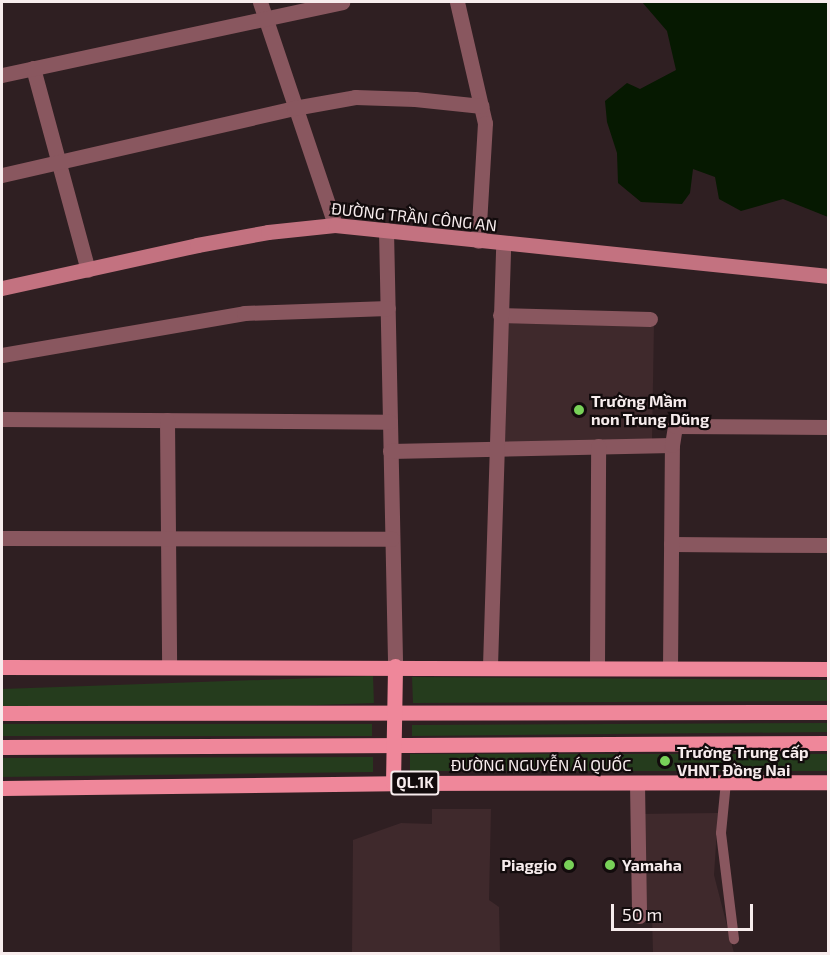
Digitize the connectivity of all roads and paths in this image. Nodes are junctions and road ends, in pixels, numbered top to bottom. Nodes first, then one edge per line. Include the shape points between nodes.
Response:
1 (260, 2) edge
2 (342, 2) edge
3 (457, 2) edge
4 (264, 18) junction
5 (33, 68) junction
6 (2, 75) edge
7 (482, 106) junction
8 (294, 108) junction
9 (60, 162) junction
10 (2, 175) edge
11 (335, 225) junction
12 (386, 230) junction
13 (478, 241) junction
14 (503, 244) junction
15 (88, 270) junction
16 (828, 276) edge
17 (2, 288) edge
18 (388, 308) junction
19 (500, 315) junction
20 (650, 319) dead end
21 (2, 355) edge
22 (2, 419) edge
23 (167, 420) junction
24 (390, 422) junction
25 (828, 427) edge
26 (672, 444) junction
27 (598, 446) junction
28 (496, 449) junction
29 (390, 452) junction
30 (2, 538) edge
31 (169, 538) junction
32 (392, 539) junction
33 (671, 544) junction
34 (828, 545) edge
35 (395, 666) junction
36 (490, 666) junction
37 (2, 667) edge
38 (169, 667) junction
39 (597, 667) junction
40 (670, 668) junction
41 (828, 669) edge
42 (828, 712) edge
43 (2, 714) edge
44 (394, 714) junction
45 (828, 743) edge
46 (393, 746) junction
47 (2, 747) edge
48 (726, 782) junction
49 (828, 782) edge
50 (393, 783) junction
51 (637, 783) junction
52 (2, 788) edge
53 (639, 916) dead end
54 (734, 939) dead end

1 - 4 street
2 - 4 street
3 - 7 street
4 - 5 street
4 - 8 street
5 - 6 street
5 - 9 street
7 - 8 street via 355,97
7 - 13 street via 485,148
8 - 9 street
8 - 11 street
9 - 10 street
9 - 15 street
11 - 12 street, ĐƯỜNG TRẦN CÔNG AN
11 - 15 street, ĐƯỜNG TRẦN CÔNG AN via 268,232
12 - 13 street, ĐƯỜNG TRẦN CÔNG AN
12 - 18 street
13 - 14 street, ĐƯỜNG TRẦN CÔNG AN
14 - 16 street, ĐƯỜNG TRẦN CÔNG AN
14 - 19 street
15 - 17 street, ĐƯỜNG TRẦN CÔNG AN
18 - 21 street via 244,313
18 - 24 street
19 - 20 street
19 - 28 street
22 - 23 street
23 - 24 street
23 - 31 street
24 - 29 street
25 - 26 street via 682,424 675,426
26 - 27 street
26 - 33 street
27 - 28 street
27 - 39 street
28 - 29 street
28 - 36 street
29 - 32 street
30 - 31 street
31 - 32 street
31 - 38 street
32 - 35 street
33 - 34 street
33 - 40 street
35 - 36 main road
35 - 38 main road
35 - 44 main road
36 - 39 main road
37 - 38 main road
39 - 40 main road
40 - 41 main road
42 - 44 main road
43 - 44 main road
44 - 46 main road
45 - 46 main road, ĐƯỜNG NGUYỄN ÁI QUỐC / QL.1K
46 - 47 main road, ĐƯỜNG NGUYỄN ÁI QUỐC / QL.1K
46 - 50 main road
48 - 49 main road, ĐƯỜNG NGUYỄN ÁI QUỐC / QL.1K
48 - 51 main road, ĐƯỜNG NGUYỄN ÁI QUỐC / QL.1K
48 - 54 lane via 721,833
50 - 51 main road, ĐƯỜNG NGUYỄN ÁI QUỐC / QL.1K
50 - 52 main road, ĐƯỜNG NGUYỄN ÁI QUỐC / QL.1K
51 - 53 street

